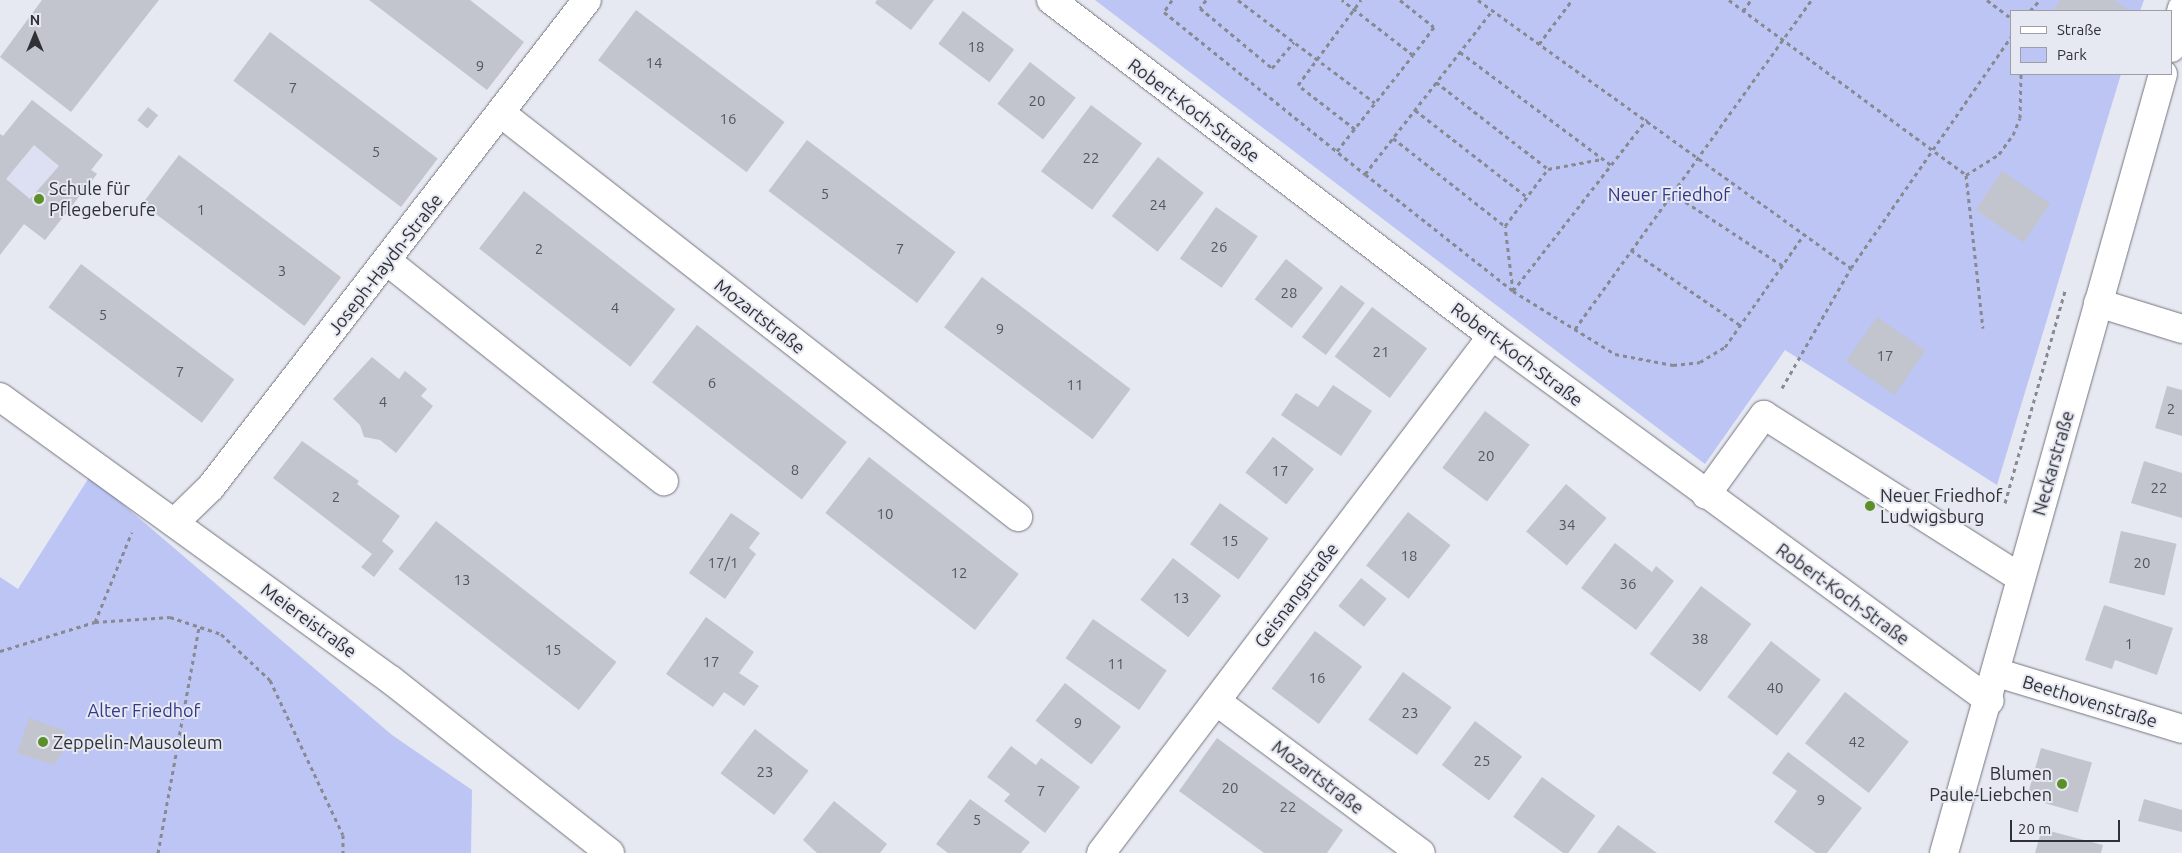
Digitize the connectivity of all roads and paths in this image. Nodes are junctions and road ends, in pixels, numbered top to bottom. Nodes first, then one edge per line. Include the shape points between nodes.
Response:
1 (587, 0) edge
2 (1050, 0) edge
3 (1172, 0) edge
4 (1206, 0) edge
5 (1238, 0) edge
6 (1342, 0) edge
7 (1361, 0) edge
8 (1400, 0) edge
9 (1478, 0) edge
10 (1572, 0) edge
11 (1729, 0) edge
12 (1752, 0) edge
13 (1811, 0) edge
14 (1987, 0) edge
15 (2040, 0) edge
16 (2182, 8) edge
17 (1354, 10) junction
18 (2031, 10) edge
19 (1492, 11) junction
20 (1743, 11) junction
21 (2010, 17) edge
22 (2010, 38) edge
23 (1782, 41) junction
24 (1294, 42) junction
25 (1539, 44) junction
26 (2172, 44) edge
27 (1460, 52) junction
28 (1413, 55) junction
29 (1317, 59) junction
30 (2021, 75) edge
31 (2163, 75) edge
32 (1436, 82) junction
33 (1375, 103) junction
34 (1415, 110) junction
35 (502, 114) junction
36 (1647, 119) junction
37 (1355, 129) junction
38 (1394, 138) junction
39 (1337, 151) junction
40 (1932, 152) junction
41 (1696, 157) junction
42 (1602, 159) junction
43 (1611, 165) junction
44 (1548, 169) junction
45 (1365, 174) junction
46 (1966, 175) junction
47 (1672, 193) junction
48 (1527, 197) junction
49 (1505, 226) junction
50 (1803, 236) junction
51 (1631, 250) junction
52 (387, 261) junction
53 (1783, 266) junction
54 (1851, 268) junction
55 (1513, 291) junction
56 (2098, 303) junction
57 (1740, 325) junction
58 (1982, 328) dead end
59 (1575, 329) junction
60 (2182, 329) edge
61 (1492, 336) junction
62 (0, 397) edge
63 (1764, 415) junction
64 (664, 480) dead end
65 (1706, 494) junction
66 (150, 502) junction
67 (1018, 517) dead end
68 (175, 522) junction
69 (2021, 578) junction
70 (95, 622) junction
71 (199, 626) junction
72 (0, 651) edge
73 (1998, 673) junction
74 (1216, 701) junction
75 (1990, 701) junction
76 (2182, 729) edge
77 (158, 853) edge
78 (343, 853) edge
79 (610, 853) edge
80 (1101, 853) edge
81 (1421, 853) edge
82 (1944, 853) edge

1 - 35 street, Joseph-Haydn-Straße
2 - 61 street, Robert-Koch-Straße
3 - 39 path via 1164,12
4 - 24 path via 1200,8 1272,68
5 - 24 path
6 - 17 path
7 - 17 path
8 - 28 path via 1434,26
9 - 19 path
10 - 25 path
11 - 20 path
12 - 20 path
13 - 23 path
14 - 21 path
15 - 18 path
16 - 26 street
17 - 28 path
17 - 29 path
19 - 25 path
19 - 27 path
20 - 23 path
22 - 40 path
23 - 40 path
23 - 41 path
24 - 29 path
25 - 36 path
27 - 32 path
27 - 42 path
28 - 33 path
29 - 33 path
29 - 37 path via 1298,85
30 - 46 path via 2020,118 2013,136 1998,154
31 - 56 street, Neckarstraße
32 - 34 path
32 - 44 path
33 - 37 path
34 - 38 path
34 - 48 path
35 - 52 street, Joseph-Haydn-Straße
35 - 67 street, Mozartstraße
36 - 41 path
36 - 43 path
37 - 39 path
38 - 45 path
38 - 49 path
39 - 45 path
40 - 46 path
40 - 54 path
41 - 47 path
41 - 50 path
42 - 43 path
42 - 44 path
43 - 55 path
44 - 48 path
45 - 55 path
46 - 58 path
47 - 51 path
47 - 53 path
48 - 49 path
49 - 55 path
50 - 53 path
50 - 54 path
51 - 57 path
51 - 59 path
52 - 64 street
52 - 68 street, Joseph-Haydn-Straße via 211,487
53 - 57 path
54 - 63 path via 1801,360
55 - 59 path
56 - 60 street
56 - 69 street, Neckarstraße
57 - 59 path via 1724,347 1700,362 1673,366 1615,354
61 - 65 street, Robert-Koch-Straße
61 - 74 street, Geisnangstraße
62 - 66 street, Meiereistraße
63 - 65 street
63 - 69 street
65 - 75 street, Robert-Koch-Straße
66 - 68 street, Meiereistraße
66 - 70 path via 136,524
68 - 79 street, Meiereistraße via 391,680
69 - 73 street, Neckarstraße
70 - 71 path via 170,617
70 - 72 path
71 - 77 path
71 - 78 path via 222,634 270,680 344,835
73 - 75 street, Neckarstraße
73 - 76 street, Beethovenstraße
74 - 80 street, Geisnangstraße
74 - 81 street, Mozartstraße
75 - 82 street, Neckarstraße

